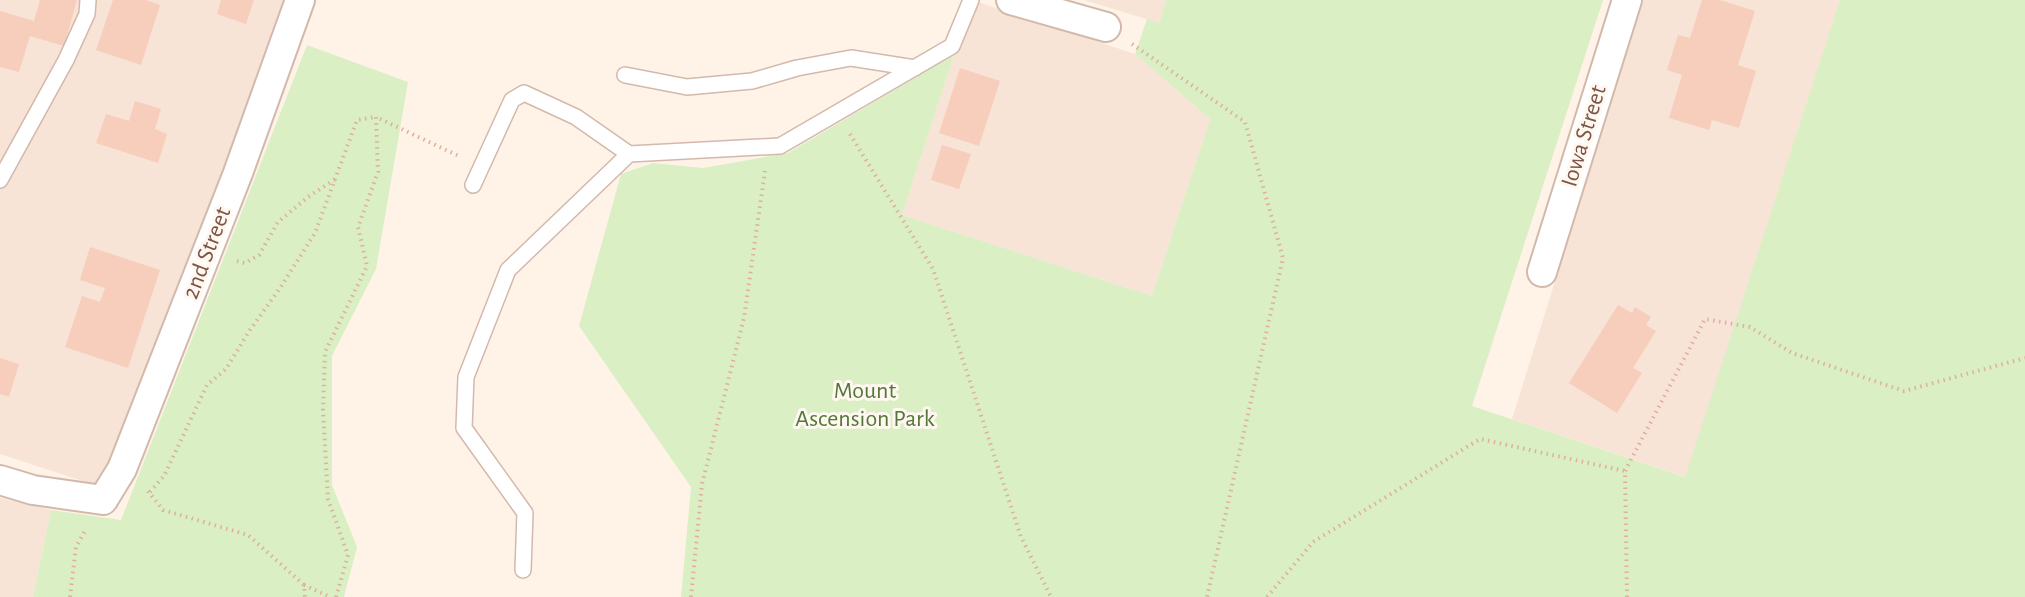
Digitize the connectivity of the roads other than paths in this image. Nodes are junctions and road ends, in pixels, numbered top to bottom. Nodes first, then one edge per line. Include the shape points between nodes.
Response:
1 (88, 0) edge
2 (300, 0) edge
3 (971, 0) edge
4 (1011, 0) edge
5 (1627, 0) edge
6 (1106, 27) road end
7 (915, 68) junction
8 (625, 75) dead end
9 (629, 154) junction
10 (0, 180) edge
11 (473, 185) dead end
12 (1542, 272) dead end
13 (0, 480) edge
14 (523, 570) dead end

1 - 10 lane via 87,14 66,60
2 - 13 street, 2nd Street via 238,174 122,469 103,500 33,490
3 - 7 lane via 952,46
4 - 6 street
5 - 12 street, Iowa Street
7 - 8 lane via 851,58 752,81 687,87
7 - 9 lane via 780,146
9 - 11 lane via 576,117 524,93 512,100
9 - 14 lane via 508,270 466,377 464,428 525,513

